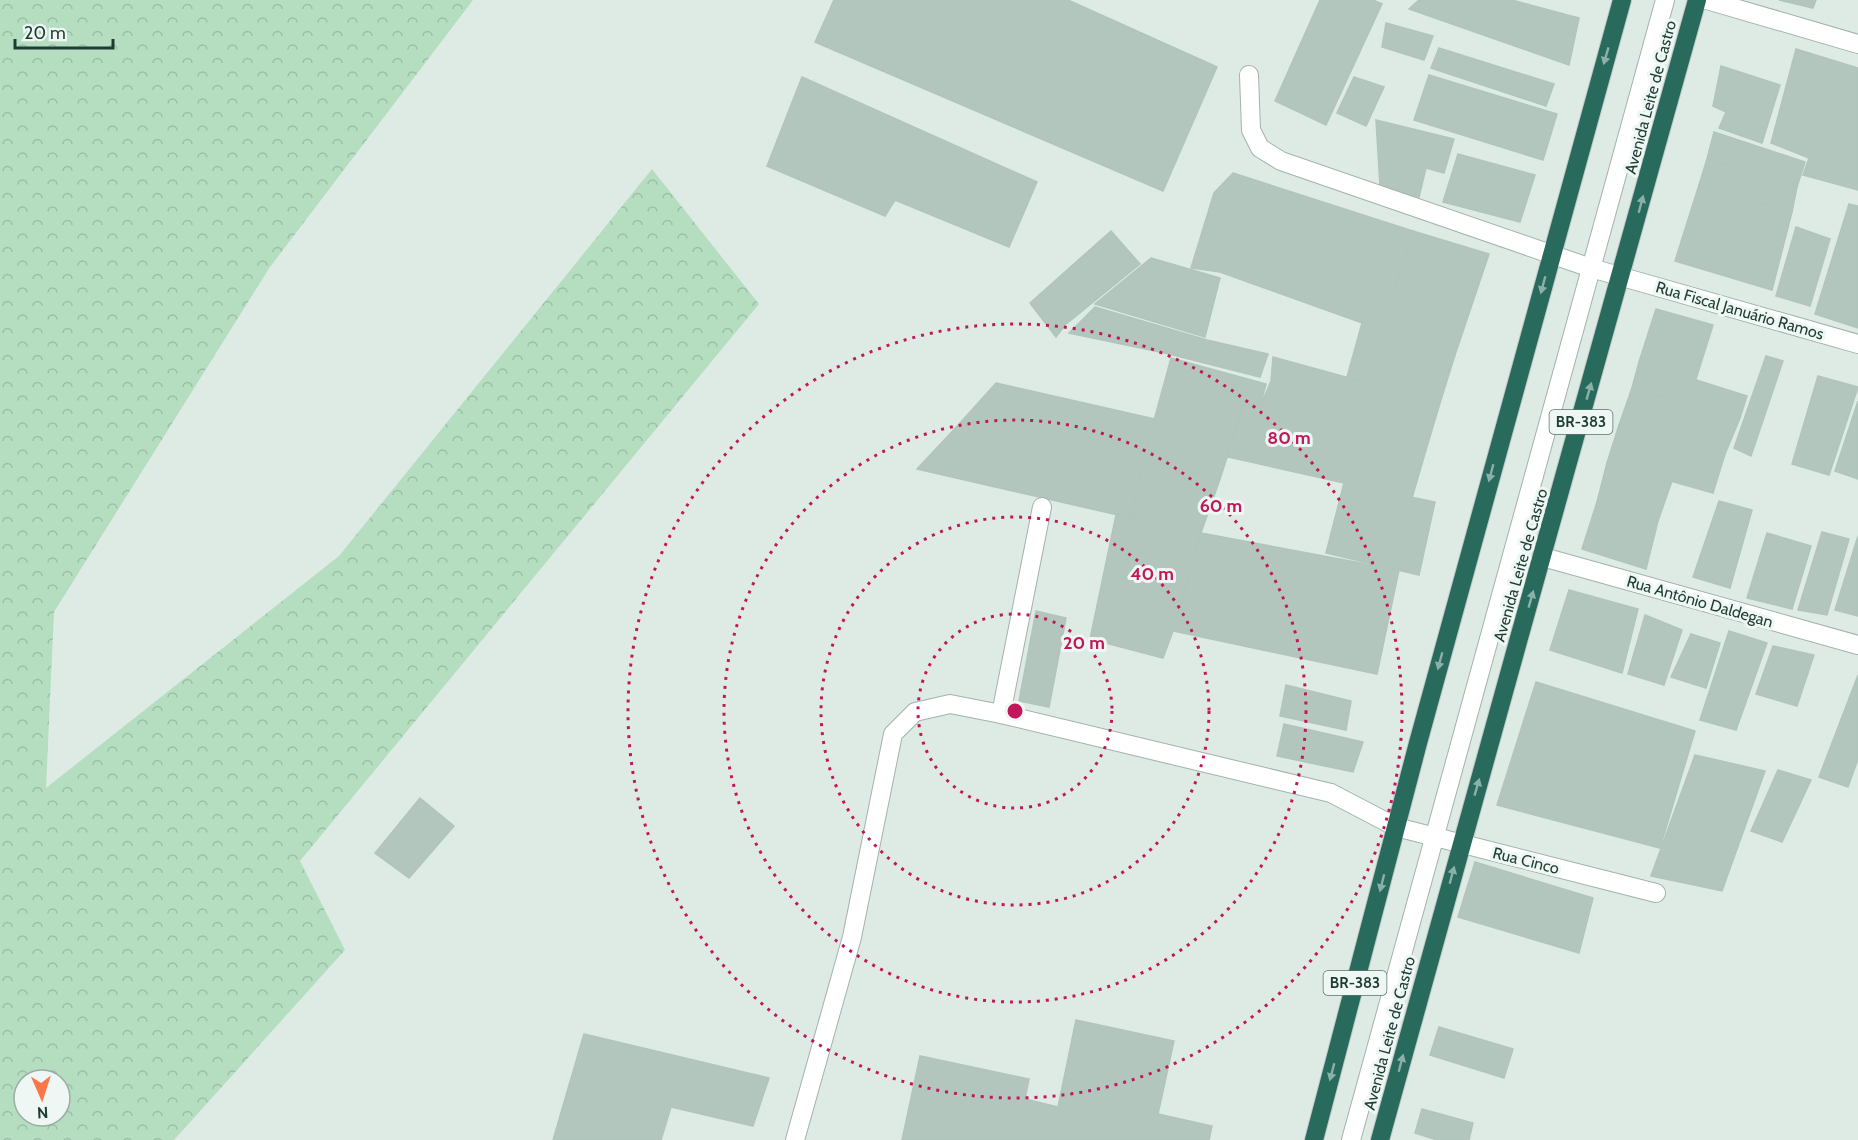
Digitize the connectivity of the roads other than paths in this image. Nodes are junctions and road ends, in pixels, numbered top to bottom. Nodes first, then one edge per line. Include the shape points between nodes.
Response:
1 (1622, 0) edge
2 (1665, 0) edge
3 (1697, 0) edge
4 (1707, 0) edge
5 (1858, 44) edge
6 (1249, 75) dead end
7 (1551, 255) junction
8 (1591, 268) junction
9 (1621, 277) junction
10 (1858, 344) edge
11 (1042, 507) dead end
12 (1543, 557) junction
13 (1858, 645) edge
14 (1001, 714) junction
15 (1396, 826) junction
16 (1434, 835) junction
17 (1461, 843) junction
18 (1656, 893) dead end
19 (795, 1140) edge
20 (1314, 1140) edge
21 (1351, 1140) edge
22 (1380, 1140) edge

1 -> 7 highway, BR-383
2 - 8 street
9 -> 3 highway, Avenida Leite de Castro / BR-383
4 - 5 street
6 - 7 street, Rua Fiscal Januário Ramos via 1251,130 1260,148 1281,161
7 - 8 street, Rua Fiscal Januário Ramos
7 -> 15 highway, BR-383
8 - 9 street, Rua Fiscal Januário Ramos
8 - 16 street
9 - 10 street, Rua Fiscal Januário Ramos
12 -> 9 highway, Avenida Leite de Castro / BR-383
11 - 14 street
12 - 13 street, Rua Antônio Daldegan
17 -> 12 highway, Avenida Leite de Castro / BR-383
14 - 15 street, Rua Cinco via 1331,793
14 - 19 street, Rua Cinco via 951,704 915,712 893,734 852,937
15 - 16 street, Rua Cinco
15 -> 20 highway, BR-383
16 - 17 street, Rua Cinco
16 - 21 street
17 - 18 street, Rua Cinco
22 -> 17 highway, Avenida Leite de Castro / BR-383

